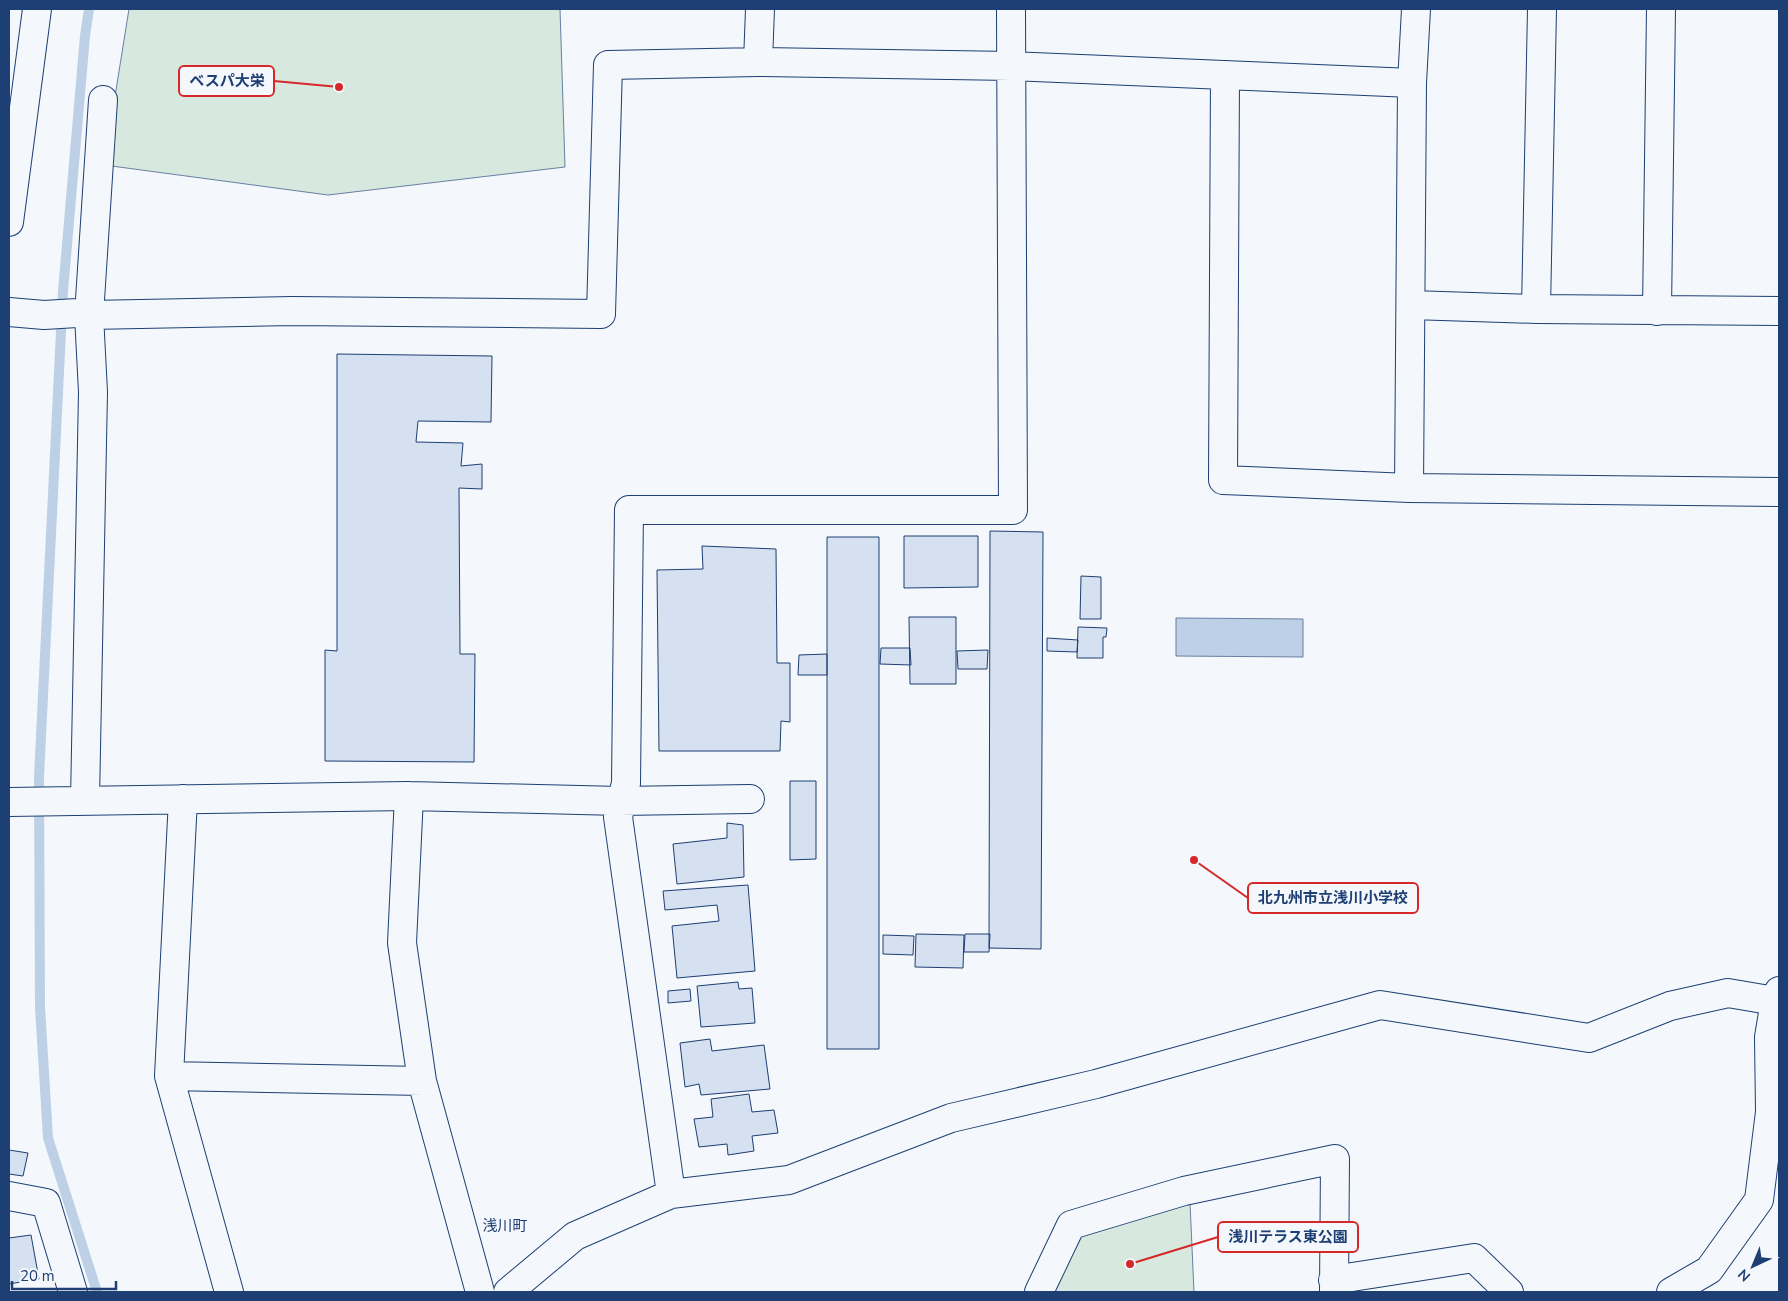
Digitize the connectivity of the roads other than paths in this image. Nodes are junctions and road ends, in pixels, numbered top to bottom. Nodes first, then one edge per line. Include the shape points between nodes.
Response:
1 (37, 9) edge
2 (760, 9) edge
3 (1011, 9) edge
4 (1416, 9) edge
5 (1542, 9) edge
6 (1662, 9) edge
7 (758, 62) junction
8 (1011, 66) junction
9 (1225, 75) junction
10 (1412, 83) junction
11 (103, 100) dead end
12 (9, 222) edge
13 (1411, 305) junction
14 (1536, 310) junction
15 (1657, 311) junction
16 (1779, 311) edge
17 (9, 312) edge
18 (83, 314) junction
19 (1409, 488) junction
20 (1779, 492) edge
21 (409, 796) junction
22 (183, 799) junction
23 (750, 799) dead end
24 (85, 800) junction
25 (620, 801) junction
26 (15, 802) edge
27 (1777, 996) edge
28 (169, 1076) junction
29 (422, 1081) junction
30 (671, 1194) junction
31 (9, 1196) edge
32 (1334, 1286) edge
33 (73, 1292) edge
34 (229, 1292) edge
35 (480, 1292) edge
36 (508, 1292) edge
37 (1039, 1292) edge
38 (1509, 1292) edge
39 (1671, 1292) edge

1 - 12 street
2 - 7 street
3 - 8 street
4 - 10 street
5 - 14 street
6 - 15 street
7 - 8 street
7 - 18 street via 608,64 600,314 292,311
8 - 9 street
8 - 25 street via 1013,510 629,510 626,783
9 - 10 street
9 - 19 street via 1223,480
10 - 13 street
11 - 18 street
13 - 14 street
13 - 19 street
14 - 15 street
15 - 16 street
17 - 18 street
18 - 24 street via 93,392
19 - 20 street
21 - 22 street
21 - 25 street
21 - 29 street via 402,943
22 - 24 street
22 - 28 street
23 - 25 street
24 - 26 street
25 - 30 street via 618,817
27 - 30 street via 1728,994 1670,1006 1589,1038 1380,1004 1096,1084 951,1118 789,1180
27 - 39 street via 1769,1038 1770,1112 1759,1200 1709,1270
28 - 29 street
28 - 34 street
29 - 35 street
30 - 36 street via 575,1236
31 - 33 street via 46,1203
32 - 37 street via 1335,1159 1184,1191 1072,1225
32 - 38 street via 1474,1258

